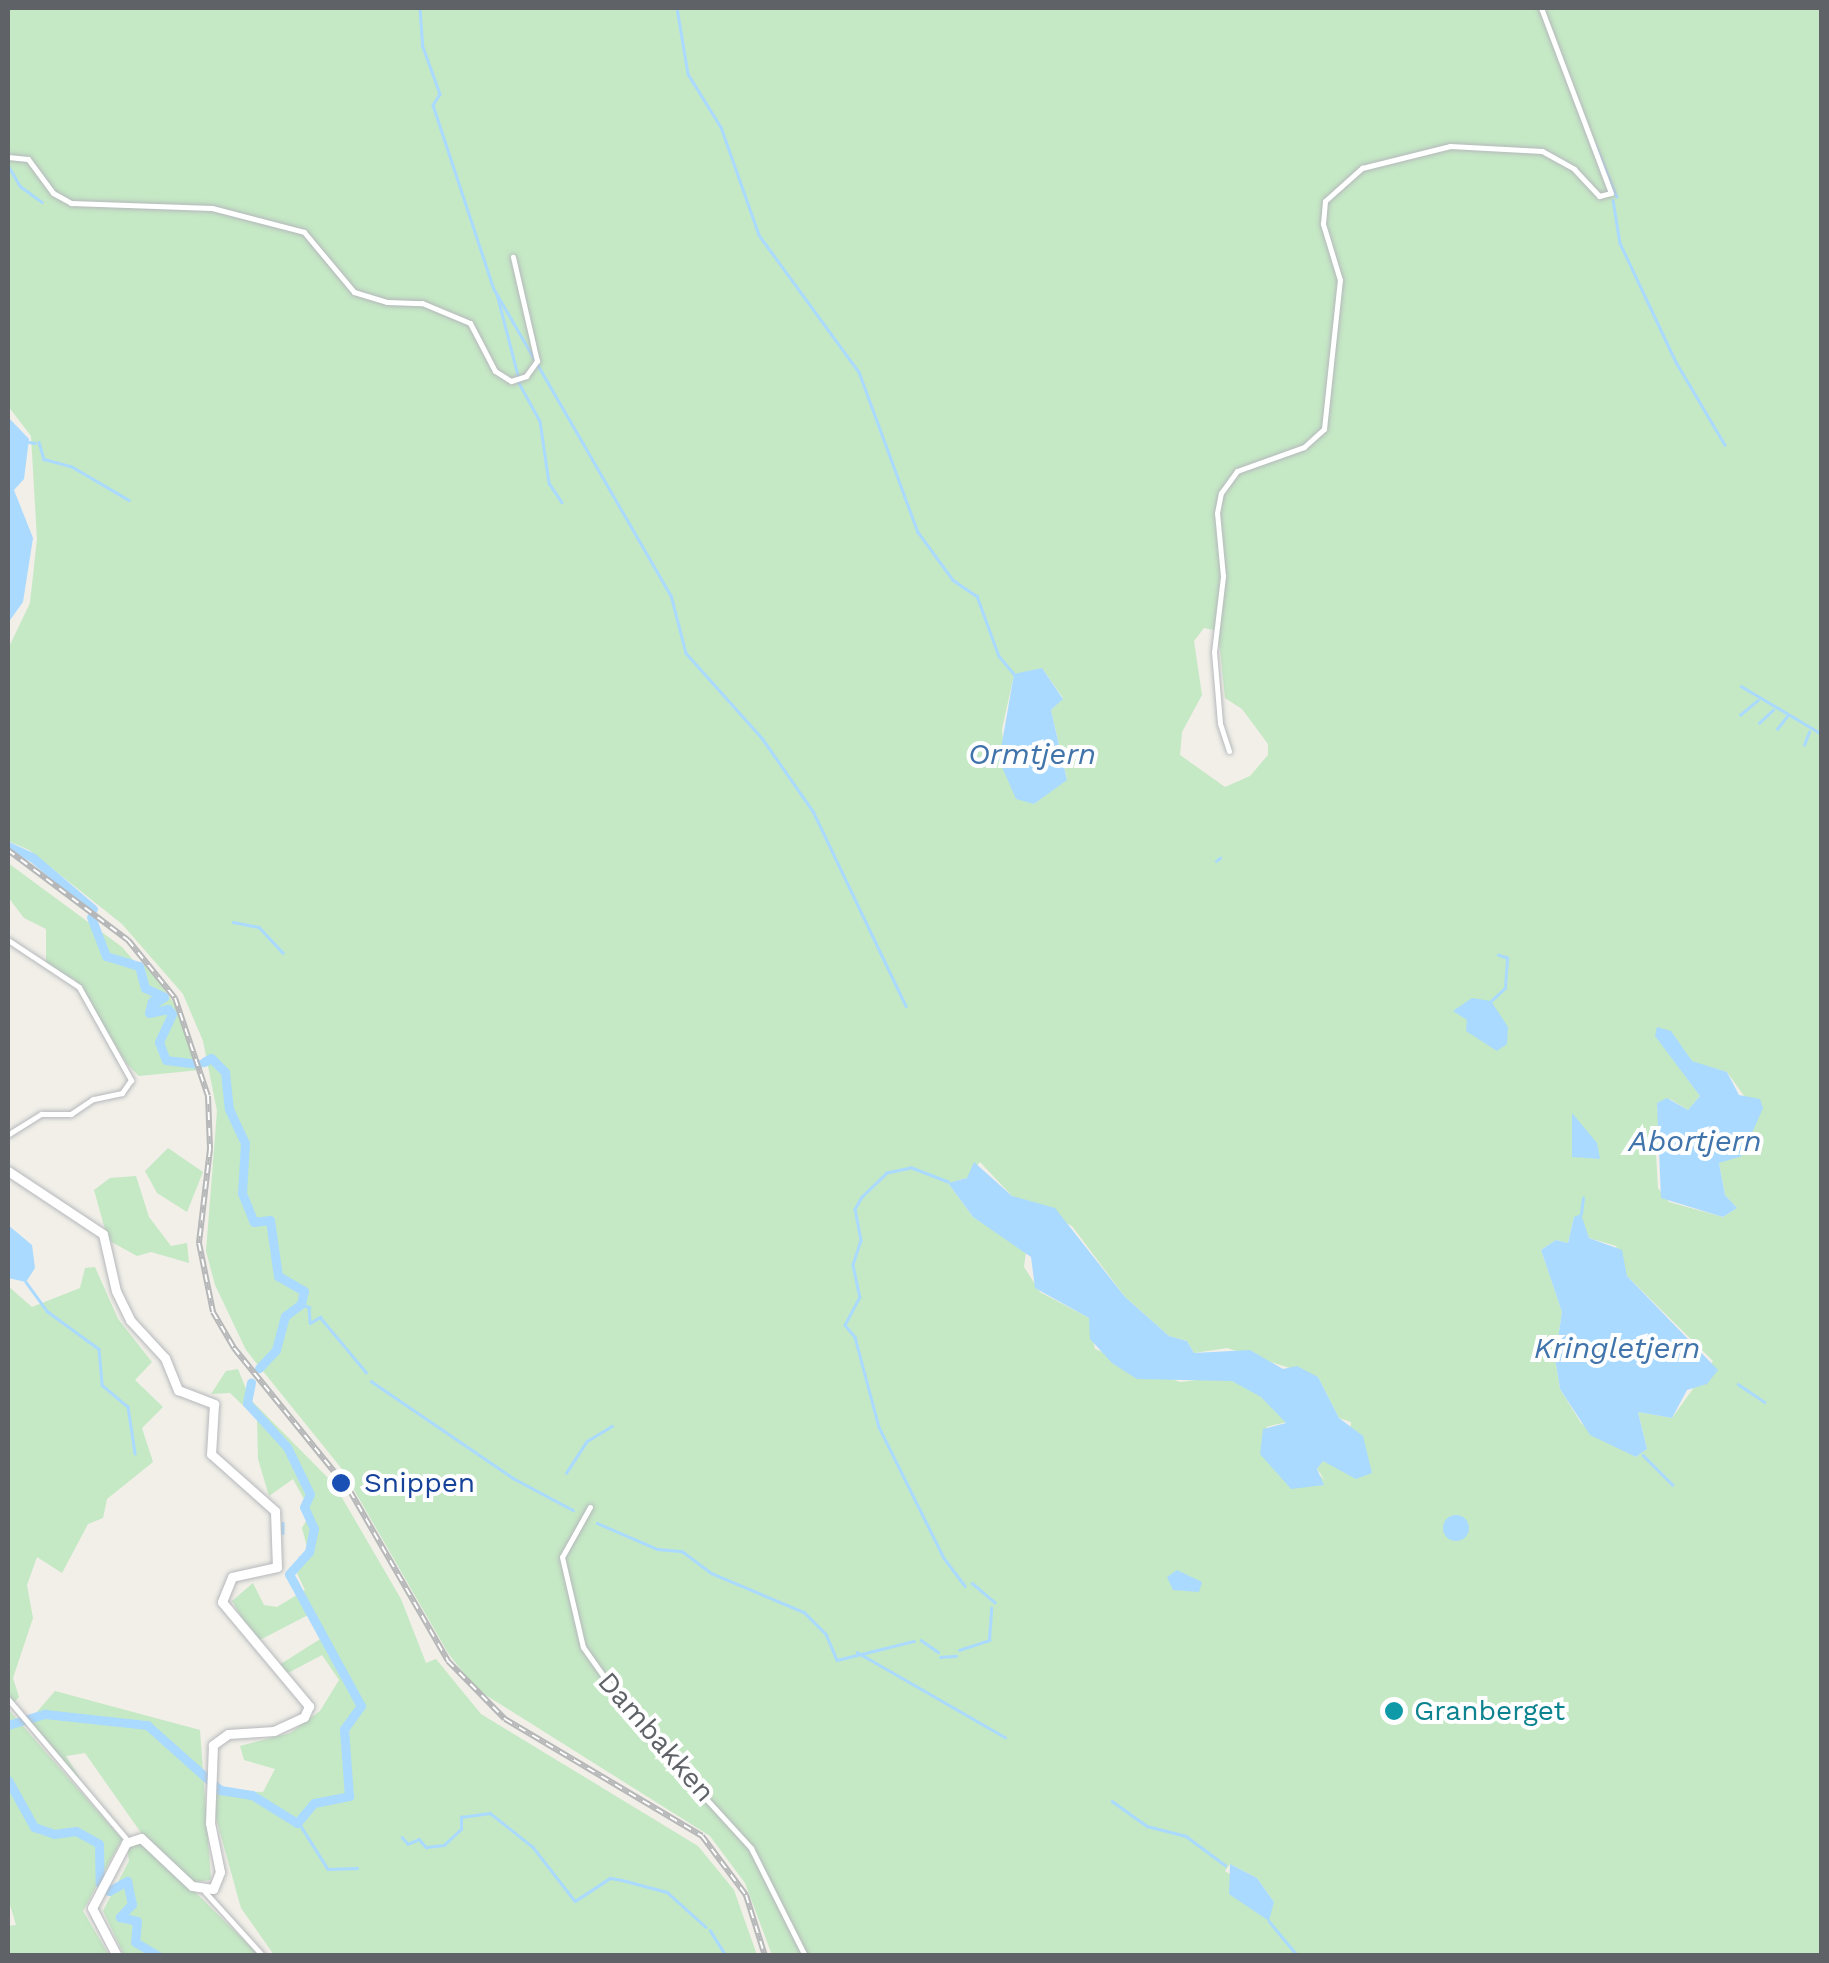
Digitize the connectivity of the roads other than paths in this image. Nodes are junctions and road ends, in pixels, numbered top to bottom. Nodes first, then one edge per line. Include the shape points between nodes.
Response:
1 (1540, 8) edge
2 (8, 158) edge
3 (513, 257) dead end
4 (1229, 750) dead end
5 (8, 940) edge
6 (8, 1135) edge
7 (11, 1171) edge
8 (590, 1507) dead end
9 (8, 1699) edge
10 (128, 1840) junction
11 (205, 1892) junction
12 (117, 1956) edge
13 (263, 1956) edge
14 (805, 1956) edge

1 - 4 street via 1610,193 1599,196 1574,168 1542,151 1450,146 1362,168 1326,200 1323,224 1340,291 1324,429 1304,447 1237,470 1217,513 1223,576 1214,652
2 - 3 street via 28,159 53,193 70,203 226,210 304,232 354,292 387,302 422,302 470,323 495,371 512,381 537,361
5 - 6 street via 79,987 131,1082 71,1114 41,1114
7 - 11 street via 103,1234 130,1320 165,1358 177,1389 214,1404 211,1454 275,1511 278,1565 232,1577 222,1602 309,1708 268,1733 221,1737 212,1751 210,1823 220,1876
8 - 14 street, Dambakken via 562,1557 584,1647 636,1722 751,1848
9 - 10 street
10 - 11 street via 142,1838
10 - 12 street via 92,1914
11 - 13 street

